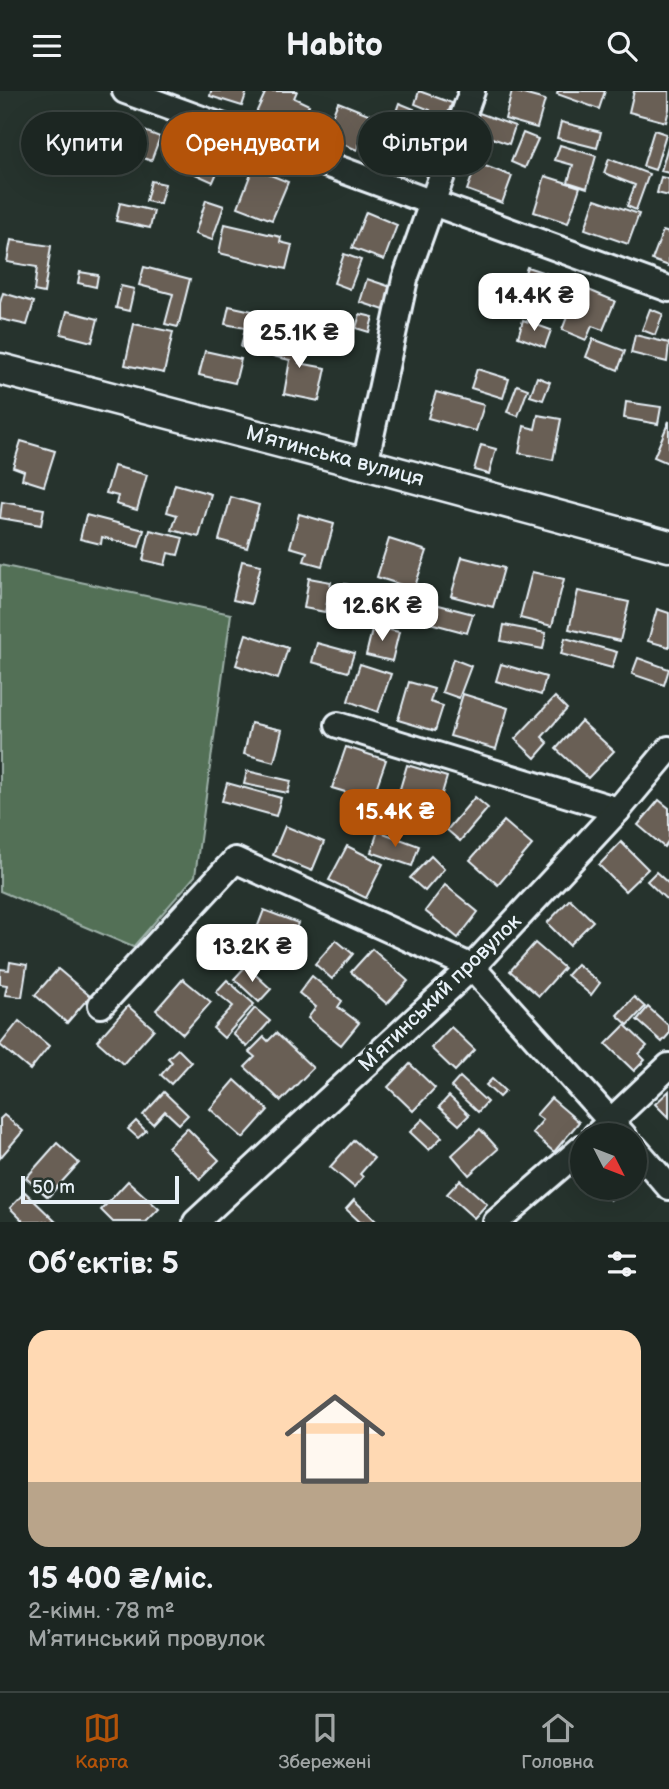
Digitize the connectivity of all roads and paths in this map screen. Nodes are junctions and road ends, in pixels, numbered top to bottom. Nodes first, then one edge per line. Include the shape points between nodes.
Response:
1 (125, 91) edge
2 (472, 91) edge
3 (432, 202) junction
4 (669, 289) edge
5 (0, 369) edge
6 (365, 464) junction
7 (669, 546) edge
8 (338, 725) dead end
9 (669, 749) edge
10 (618, 810) junction
11 (472, 967) junction
12 (101, 1005) dead end
13 (669, 1066) edge
14 (604, 1123) edge
15 (618, 1123) edge
16 (570, 1158) edge
17 (648, 1163) edge
18 (669, 1187) edge
19 (196, 1222) edge
20 (496, 1222) edge

1 - 3 street
2 - 3 street
3 - 4 street
3 - 6 street via 405,279
5 - 6 street, Мʼятинська вулиця
6 - 7 street, Мʼятинська вулиця
8 - 10 street
9 - 10 street, Мʼятинський провулок
10 - 11 street, Мʼятинський провулок
11 - 12 street via 235,860
11 - 14 street
11 - 19 street, Мʼятинський провулок
13 - 15 street
16 - 20 street
17 - 18 street

